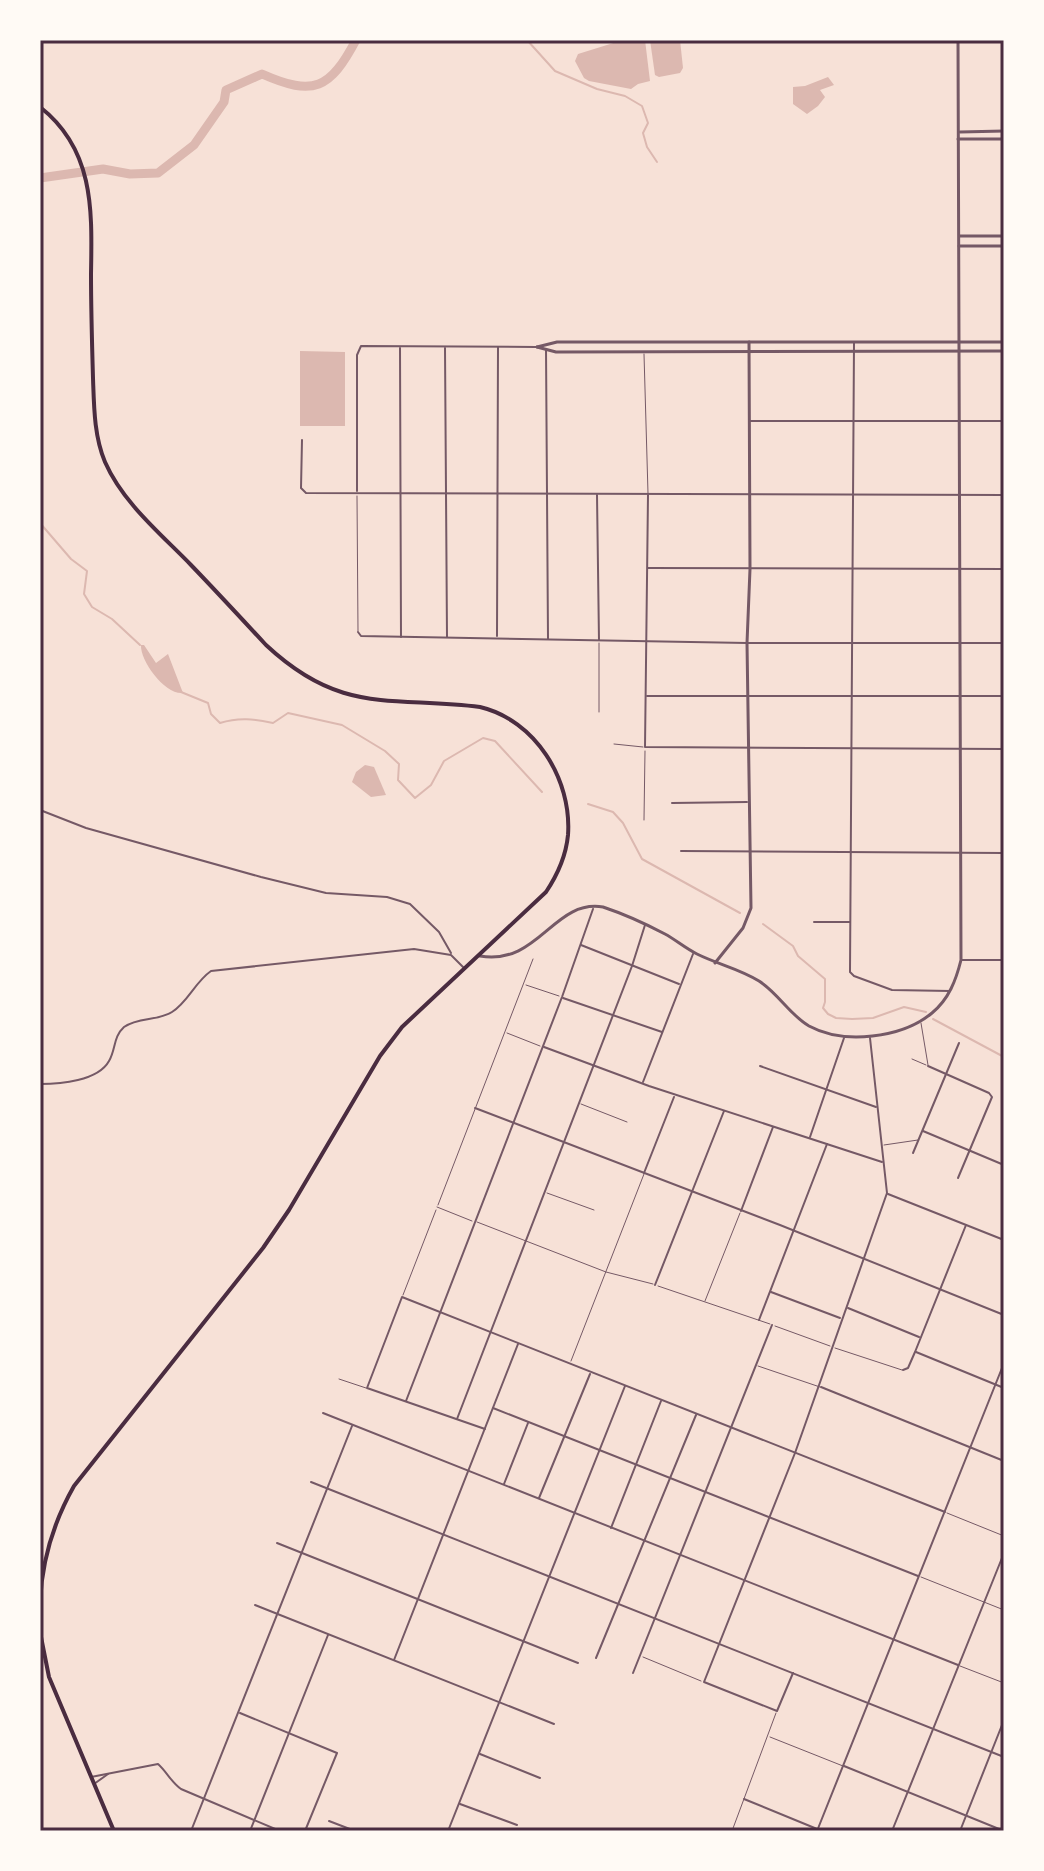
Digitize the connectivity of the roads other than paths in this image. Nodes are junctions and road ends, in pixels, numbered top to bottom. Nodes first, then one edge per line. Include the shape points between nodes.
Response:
1 (958, 40) edge
2 (40, 107) edge
3 (1004, 131) edge
4 (958, 132) junction
5 (958, 139) junction
6 (1004, 139) edge
7 (958, 236) junction
8 (1004, 236) edge
9 (959, 246) junction
10 (1004, 246) edge
11 (749, 342) junction
12 (811, 342) junction
13 (854, 342) junction
14 (909, 342) junction
15 (959, 342) junction
16 (1004, 342) edge
17 (546, 344) junction
18 (400, 346) junction
19 (445, 347) junction
20 (498, 347) junction
21 (537, 347) junction
22 (546, 350) junction
23 (644, 351) junction
24 (748, 351) junction
25 (810, 351) junction
26 (908, 351) junction
27 (959, 351) junction
28 (1004, 351) edge
29 (853, 352) junction
30 (749, 421) junction
31 (959, 421) junction
32 (1004, 421) edge
33 (853, 422) junction
34 (302, 440) dead end
35 (357, 493) junction
36 (402, 493) junction
37 (447, 494) junction
38 (497, 494) junction
39 (548, 494) junction
40 (597, 494) junction
41 (648, 494) junction
42 (750, 494) junction
43 (855, 494) junction
44 (959, 494) junction
45 (1004, 495) edge
46 (647, 568) junction
47 (854, 568) junction
48 (750, 569) junction
49 (959, 569) junction
50 (1004, 569) edge
51 (358, 632) joint
52 (401, 637) junction
53 (447, 637) junction
54 (497, 637) junction
55 (548, 639) junction
56 (599, 640) junction
57 (647, 641) junction
58 (854, 642) junction
59 (960, 642) junction
60 (747, 643) junction
61 (1004, 643) edge
62 (646, 696) junction
63 (748, 696) junction
64 (960, 696) junction
65 (1004, 696) edge
66 (853, 697) junction
67 (599, 712) dead end
68 (614, 744) dead end
69 (645, 747) junction
70 (853, 749) junction
71 (960, 749) junction
72 (1004, 749) edge
73 (749, 750) junction
74 (747, 802) junction
75 (672, 803) dead end
76 (40, 810) edge
77 (644, 820) dead end
78 (681, 851) dead end
79 (748, 852) junction
80 (852, 852) junction
81 (960, 853) junction
82 (1004, 853) edge
83 (594, 906) junction
84 (814, 922) dead end
85 (851, 922) junction
86 (645, 925) junction
87 (580, 944) junction
88 (693, 952) junction
89 (451, 955) junction
90 (480, 956) junction
91 (533, 959) dead end
92 (961, 960) junction
93 (1004, 960) edge
94 (715, 963) junction
95 (632, 966) junction
96 (465, 969) junction
97 (523, 984) junction
98 (680, 985) junction
99 (950, 991) junction
100 (562, 997) junction
101 (613, 1015) junction
102 (921, 1021) junction
103 (662, 1032) junction
104 (505, 1033) junction
105 (845, 1036) junction
106 (870, 1037) junction
107 (959, 1043) dead end
108 (543, 1047) junction
109 (912, 1059) dead end
110 (593, 1066) junction
111 (760, 1066) dead end
112 (928, 1066) junction
113 (946, 1074) junction
114 (40, 1084) edge
115 (642, 1084) junction
116 (826, 1090) junction
117 (675, 1095) junction
118 (579, 1103) junction
119 (475, 1108) junction
120 (878, 1108) junction
121 (724, 1110) junction
122 (627, 1122) dead end
123 (513, 1123) junction
124 (774, 1126) junction
125 (922, 1130) junction
126 (810, 1138) junction
127 (918, 1140) junction
128 (564, 1143) junction
129 (827, 1143) junction
130 (882, 1145) junction
131 (970, 1151) junction
132 (913, 1153) dead end
133 (884, 1163) junction
134 (1004, 1165) edge
135 (644, 1174) junction
136 (958, 1178) dead end
137 (692, 1191) junction
138 (545, 1192) junction
139 (887, 1193) junction
140 (437, 1207) junction
141 (594, 1210) dead end
142 (741, 1211) junction
143 (475, 1222) junction
144 (966, 1225) junction
145 (793, 1231) junction
146 (1004, 1240) edge
147 (526, 1241) junction
148 (864, 1258) junction
149 (606, 1272) junction
150 (655, 1285) junction
151 (940, 1290) junction
152 (770, 1292) junction
153 (402, 1297) junction
154 (705, 1302) junction
155 (847, 1307) junction
156 (440, 1312) junction
157 (1004, 1315) edge
158 (842, 1319) junction
159 (759, 1320) junction
160 (772, 1325) junction
161 (491, 1332) junction
162 (921, 1338) junction
163 (519, 1343) junction
164 (832, 1347) junction
165 (915, 1352) junction
166 (1004, 1363) edge
167 (570, 1364) junction
168 (756, 1365) junction
169 (903, 1370) joint
170 (591, 1372) junction
171 (339, 1379) dead end
172 (996, 1384) junction
173 (626, 1385) junction
174 (820, 1387) junction
175 (367, 1388) junction
176 (1004, 1388) edge
177 (661, 1400) junction
178 (406, 1402) junction
179 (493, 1408) junction
180 (323, 1413) dead end
181 (696, 1414) junction
182 (457, 1420) junction
183 (528, 1422) junction
184 (352, 1424) junction
185 (731, 1427) junction
186 (485, 1429) junction
187 (565, 1436) junction
188 (970, 1448) junction
189 (599, 1450) junction
190 (795, 1453) junction
191 (1004, 1461) edge
192 (635, 1463) junction
193 (468, 1471) junction
194 (670, 1478) junction
195 (311, 1482) dead end
196 (504, 1485) junction
197 (327, 1488) junction
198 (706, 1492) junction
199 (539, 1499) junction
200 (945, 1512) junction
201 (576, 1514) junction
202 (770, 1517) junction
203 (611, 1528) junction
204 (443, 1535) junction
205 (1004, 1536) edge
206 (644, 1541) junction
207 (277, 1543) dead end
208 (302, 1553) junction
209 (1004, 1553) edge
210 (679, 1555) junction
211 (919, 1576) junction
212 (550, 1577) junction
213 (744, 1581) junction
214 (418, 1599) junction
215 (40, 1602) edge
216 (984, 1602) junction
217 (255, 1605) dead end
218 (618, 1605) junction
219 (1004, 1610) edge
220 (278, 1614) junction
221 (654, 1619) junction
222 (40, 1632) edge
223 (329, 1634) junction
224 (894, 1640) junction
225 (525, 1642) junction
226 (719, 1644) junction
227 (640, 1656) junction
228 (596, 1658) dead end
229 (394, 1660) junction
230 (578, 1663) dead end
231 (958, 1665) junction
232 (633, 1673) dead end
233 (793, 1673) junction
234 (704, 1682) junction
235 (1004, 1683) edge
236 (500, 1703) junction
237 (868, 1704) junction
238 (777, 1711) junction
239 (238, 1713) junction
240 (1004, 1720) edge
241 (554, 1724) dead end
242 (932, 1729) junction
243 (289, 1733) junction
244 (768, 1736) junction
245 (991, 1752) junction
246 (479, 1754) junction
247 (1004, 1757) edge
248 (843, 1766) junction
249 (109, 1774) junction
250 (91, 1777) junction
251 (540, 1778) dead end
252 (94, 1784) junction
253 (908, 1793) junction
254 (204, 1799) junction
255 (744, 1799) junction
256 (459, 1803) junction
257 (966, 1816) junction
258 (254, 1821) junction
259 (329, 1821) dead end
260 (517, 1825) dead end
261 (819, 1830) edge
262 (114, 1831) edge
263 (191, 1831) edge
264 (250, 1831) edge
265 (280, 1831) edge
266 (305, 1831) edge
267 (355, 1831) edge
268 (448, 1831) edge
269 (732, 1831) edge
270 (892, 1831) edge
271 (960, 1831) edge
272 (1004, 1831) edge

1 - 4 street
2 - 90 highway via 71,140 89,186 96,427 117,484 284,662 317,683 365,700 494,710 527,730 550,764 566,804 568,837 562,864 546,892
3 - 4 street
4 - 5 street
5 - 6 street
5 - 7 street
7 - 8 street
7 - 9 street
9 - 10 street
9 - 15 street
11 - 12 street
11 - 17 street
11 - 24 street
12 - 13 street
12 - 25 street
13 - 14 street
13 - 29 street
14 - 15 street
14 - 26 street
15 - 16 street
15 - 27 street
17 - 21 street
17 - 22 street
18 - 19 street
18 - 35 street via 361,346 357,355
18 - 36 street
19 - 20 street
19 - 37 street
20 - 21 street
20 - 38 street
21 - 22 street
22 - 23 street
22 - 39 street
23 - 24 street
23 - 41 lane
24 - 25 street
24 - 30 street
25 - 29 street
26 - 27 street
26 - 29 street
27 - 28 street
27 - 31 street
29 - 33 street
30 - 33 street
30 - 42 street
31 - 32 street
31 - 33 street
31 - 44 street
33 - 43 street
34 - 35 street via 301,488 306,493
35 - 36 street
35 - 51 lane
36 - 37 street
36 - 52 street
37 - 38 street
37 - 53 street
38 - 39 street
38 - 54 street
39 - 40 street
39 - 55 street
40 - 41 street
40 - 56 street
41 - 42 street
41 - 46 street
42 - 43 street
42 - 48 street
43 - 44 street
43 - 47 street
44 - 45 street
44 - 49 street
46 - 48 street
46 - 57 street
47 - 48 street
47 - 49 street
47 - 58 street
48 - 60 street
49 - 50 street
49 - 59 street
51 - 52 street
52 - 53 street
53 - 54 street
54 - 55 street
55 - 56 street
56 - 57 street
56 - 67 lane
57 - 60 street
57 - 62 street
58 - 59 street
58 - 60 street
58 - 66 street
59 - 61 street
59 - 64 street
60 - 63 street
62 - 63 street
62 - 69 street
63 - 66 street
63 - 73 street
64 - 65 street
64 - 66 street
64 - 71 street
66 - 70 street
68 - 69 lane
69 - 73 street
69 - 77 lane
70 - 71 street
70 - 73 street
70 - 80 street
71 - 72 street
71 - 81 street
73 - 74 street
74 - 75 street
74 - 79 street
76 - 89 street via 261,877 326,893 410,904 439,932
78 - 79 street
79 - 80 street
79 - 94 street via 748,919
80 - 81 street
80 - 85 street
81 - 82 street
81 - 92 street
83 - 86 street
83 - 87 street
83 - 90 street via 573,910 519,952
84 - 85 street
85 - 99 street via 851,974 892,990
86 - 88 street
86 - 95 street
87 - 95 street
87 - 100 street
88 - 94 street
88 - 98 street
89 - 96 street
89 - 114 street via 391,950 211,971 175,1011 121,1029 111,1058 99,1072
90 - 96 highway
91 - 97 lane
92 - 93 street
92 - 99 street
94 - 105 street via 759,981 811,1027
95 - 98 street
95 - 101 street
96 - 215 highway via 402,1027 380,1056 263,1248 74,1486 48,1542
97 - 100 lane
97 - 104 lane
98 - 103 street
99 - 102 street
100 - 101 street
100 - 108 street
101 - 103 street
101 - 110 street
102 - 106 street
102 - 112 lane
103 - 115 street
104 - 108 lane
104 - 119 lane
105 - 106 street
105 - 116 street
106 - 120 street
107 - 113 street
108 - 110 street
108 - 123 street
109 - 112 lane
110 - 115 street
110 - 118 street
111 - 116 street
112 - 113 street
113 - 125 street
113 - 131 street via 992,1097
115 - 117 street
116 - 120 street
116 - 126 street
117 - 121 street
117 - 135 street
118 - 122 lane
118 - 128 street
119 - 123 street
119 - 140 lane
120 - 130 street
121 - 124 street
121 - 137 street
123 - 128 street
123 - 143 street
124 - 126 street
124 - 142 street
125 - 127 street
125 - 131 street
126 - 129 street
127 - 130 lane
127 - 132 street
128 - 135 street
128 - 138 street
129 - 133 street
129 - 145 street
130 - 133 street
131 - 134 street
131 - 136 street
133 - 139 street
135 - 137 street
135 - 149 lane
137 - 142 street
137 - 150 street
138 - 141 lane
138 - 147 street
139 - 144 street
139 - 148 street
140 - 143 lane
140 - 153 lane
142 - 145 street
142 - 154 lane
143 - 147 lane
143 - 156 street
144 - 146 street
144 - 151 street
145 - 148 street
145 - 152 street
147 - 149 lane
147 - 161 street
148 - 151 street
148 - 155 street
149 - 150 lane
149 - 167 lane
150 - 154 lane
151 - 157 street
151 - 162 street
152 - 158 street
152 - 159 street
153 - 156 street
153 - 175 street
154 - 159 lane
155 - 158 street
155 - 162 street
156 - 161 street
156 - 178 street
158 - 164 street
159 - 160 lane
160 - 164 lane
160 - 168 street
161 - 163 street
161 - 182 street
162 - 165 street
163 - 167 street
163 - 179 street
164 - 169 lane
164 - 174 street
165 - 169 street
165 - 172 street
166 - 172 street
167 - 170 street
168 - 174 lane
168 - 185 street
170 - 173 street
170 - 187 street
171 - 175 lane
172 - 176 street
172 - 188 street
173 - 177 street
173 - 189 street
174 - 188 street
174 - 190 street
175 - 178 street
177 - 181 street
177 - 192 street
178 - 182 street
179 - 183 street
179 - 186 street
180 - 184 street
181 - 185 street
181 - 194 street
182 - 186 street
183 - 187 street
183 - 196 street
184 - 193 street
184 - 197 street
185 - 190 street
185 - 198 street
186 - 193 street
187 - 189 street
187 - 199 street
188 - 191 street
188 - 200 street
189 - 192 street
189 - 201 street
190 - 200 street
190 - 202 street
192 - 194 street
192 - 203 street
193 - 196 street
193 - 204 street
194 - 198 street
194 - 206 street
195 - 197 street
196 - 199 street
197 - 204 street
197 - 208 street
198 - 202 street
198 - 210 street
199 - 201 street
200 - 205 lane
200 - 211 street
201 - 203 street
201 - 212 street
202 - 211 street
202 - 213 street
203 - 206 street
204 - 212 street
204 - 214 street
206 - 210 street
206 - 218 street
207 - 208 street
208 - 214 street
208 - 220 street
209 - 216 street
210 - 213 street
210 - 221 street
211 - 216 lane
211 - 224 street
212 - 218 street
212 - 225 street
213 - 224 street
213 - 226 street
214 - 225 street
214 - 229 street
216 - 219 lane
216 - 231 street
217 - 220 street
218 - 221 street
218 - 228 street
220 - 223 street
220 - 239 street
221 - 226 street
221 - 227 street
222 - 250 highway via 49,1677
223 - 229 street
223 - 243 street
224 - 231 street
224 - 237 street
225 - 230 street
225 - 236 street
226 - 233 street
226 - 234 street
227 - 232 street
227 - 234 lane
229 - 236 street
231 - 235 lane
231 - 242 street
233 - 237 street
233 - 238 street
234 - 238 street
236 - 241 street
236 - 246 street
237 - 242 street
237 - 248 street
238 - 244 lane
239 - 243 street
239 - 254 street
240 - 245 street
242 - 245 street
242 - 253 street
243 - 258 street
243 - 266 street via 337,1753
244 - 248 lane
244 - 255 lane
245 - 247 street
245 - 257 street
246 - 251 street
246 - 256 street
248 - 253 street
248 - 261 street
249 - 250 street
249 - 252 street
249 - 254 street via 158,1764 172,1783
250 - 252 highway
252 - 262 highway
253 - 257 street
253 - 270 street
254 - 258 street
254 - 263 street
255 - 261 street
255 - 269 lane
256 - 260 street
256 - 268 street
257 - 271 street
257 - 272 street
258 - 264 street
258 - 265 street
259 - 267 street

